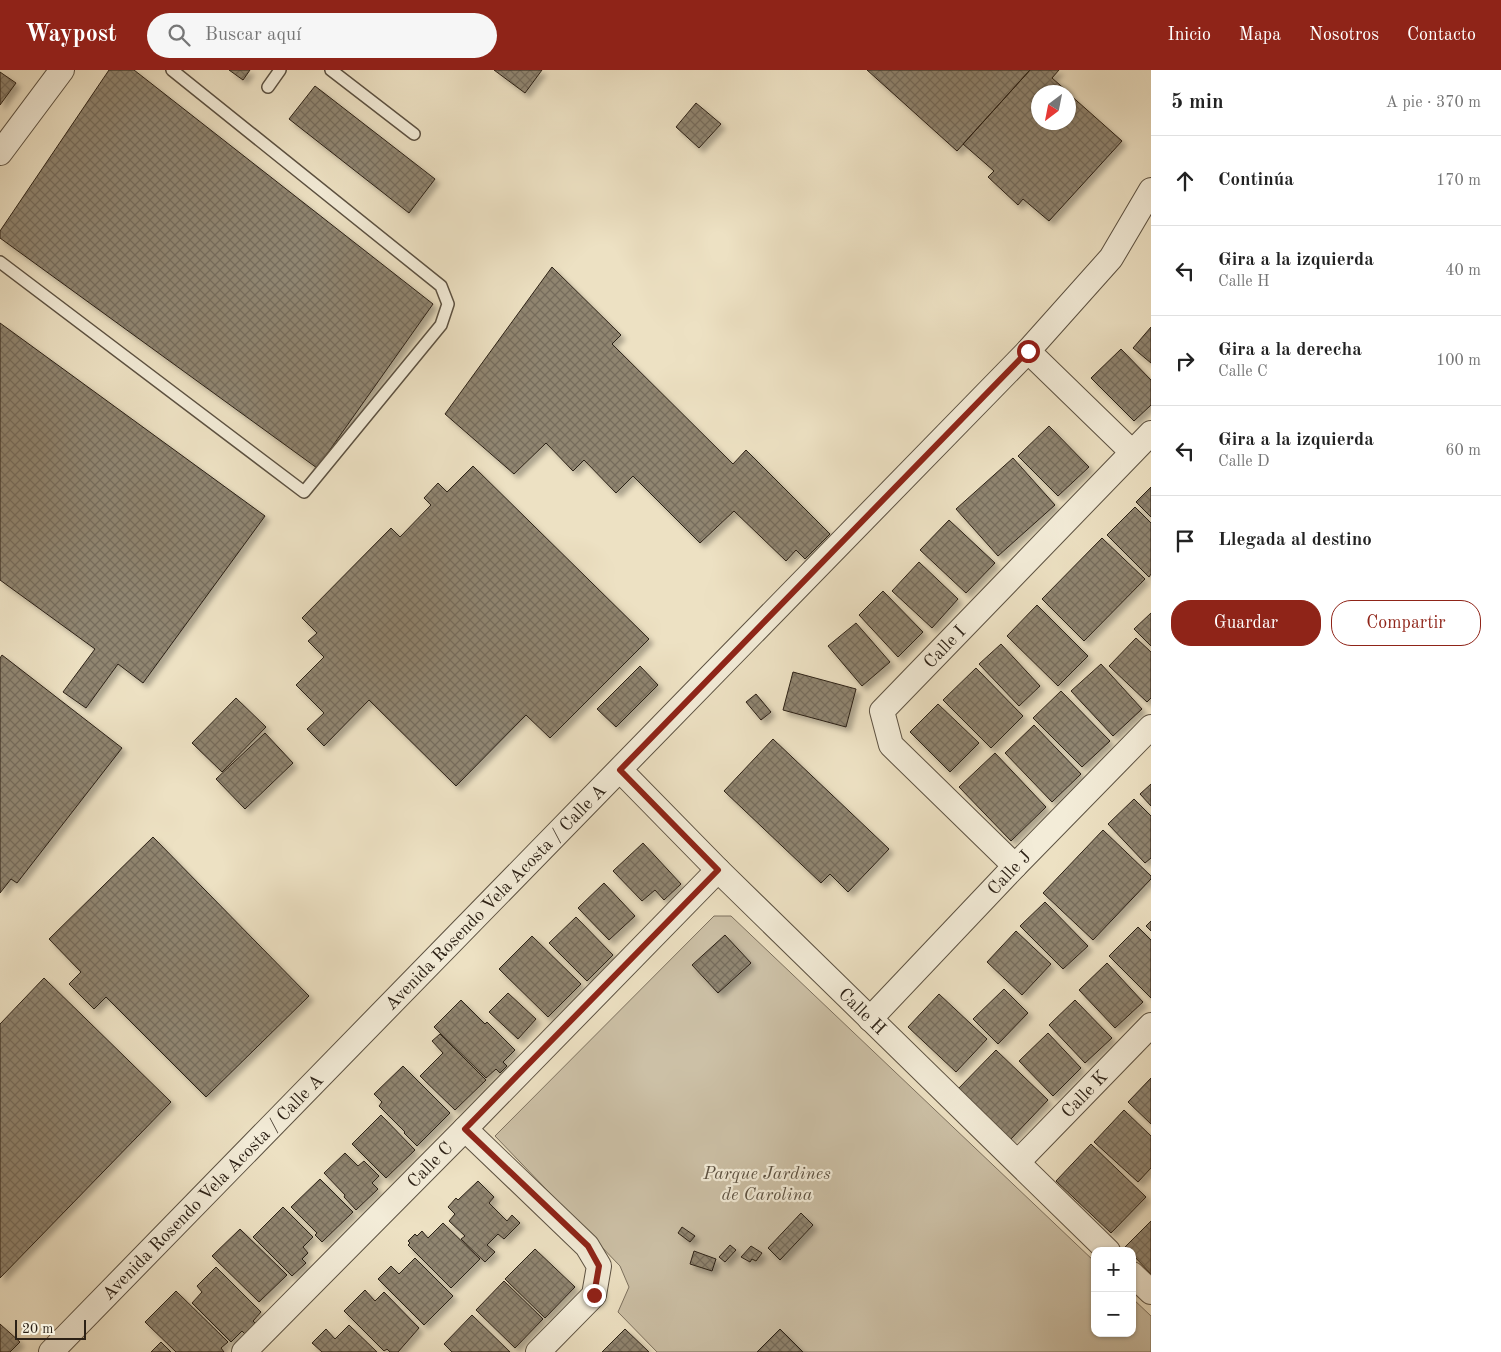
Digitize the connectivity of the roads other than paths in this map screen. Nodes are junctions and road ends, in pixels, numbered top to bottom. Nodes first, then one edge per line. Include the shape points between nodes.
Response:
1 (62, 70) edge
2 (172, 70) edge
3 (280, 70) edge
4 (330, 70) edge
5 (268, 87) dead end
6 (414, 134) dead end
7 (0, 153) edge
8 (1151, 190) edge
9 (0, 262) edge
10 (1028, 351) junction
11 (1151, 433) edge
12 (1132, 452) junction
13 (1151, 727) edge
14 (620, 770) junction
15 (1015, 866) junction
16 (718, 870) junction
17 (870, 1019) junction
18 (1151, 1025) edge
19 (465, 1129) junction
20 (1018, 1162) junction
21 (1104, 1247) edge
22 (1136, 1278) edge
23 (1151, 1292) edge
24 (59, 1350) edge
25 (244, 1352) edge
26 (538, 1352) edge

1 - 7 street
2 - 9 lane via 440,286 448,304 441,325 304,492
3 - 5 lane
4 - 6 lane
8 - 10 street, Avenida Rosendo Vela Acosta / Calle A via 1111,258
10 - 12 street
10 - 14 street, Avenida Rosendo Vela Acosta / Calle A
11 - 12 street, Calle I
12 - 15 street, Calle I via 882,711 891,745
13 - 15 street, Calle J
14 - 16 street, Calle H
14 - 24 street, Avenida Rosendo Vela Acosta / Calle A
15 - 17 street, Calle J
16 - 17 street, Calle H
16 - 19 street, Calle C
17 - 20 street, Calle H
18 - 20 street, Calle K
19 - 25 street, Calle C
19 - 26 street via 588,1246 599,1266 594,1295
20 - 21 street, Calle H
22 - 23 street

